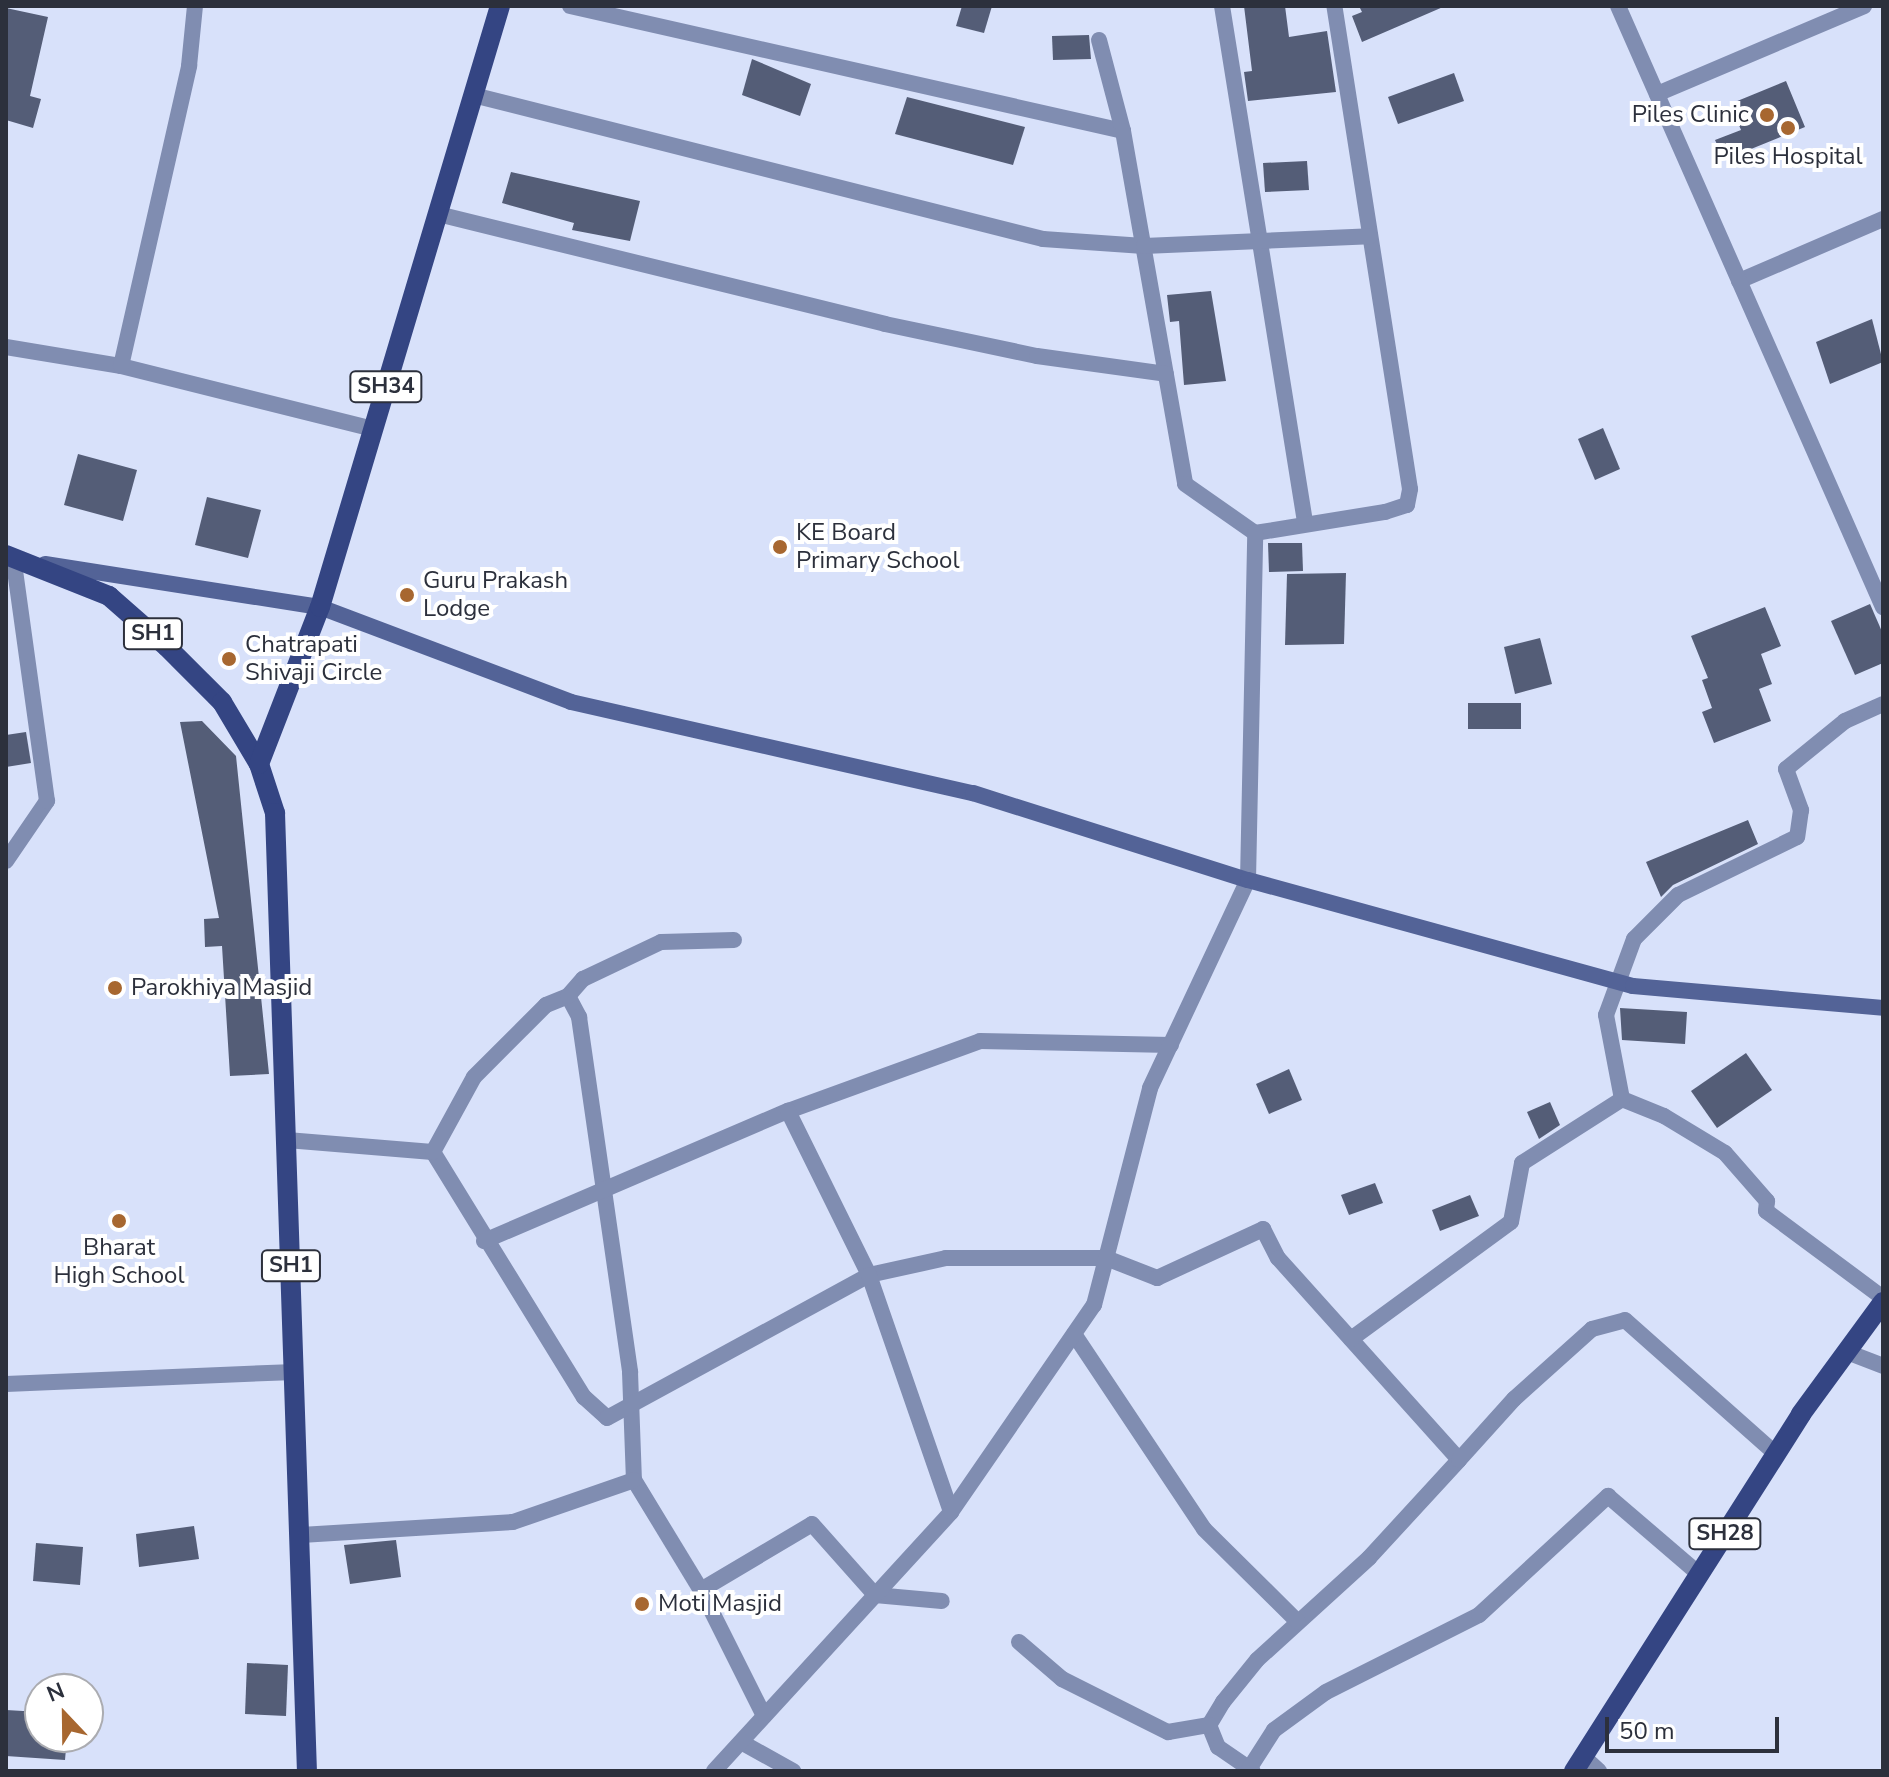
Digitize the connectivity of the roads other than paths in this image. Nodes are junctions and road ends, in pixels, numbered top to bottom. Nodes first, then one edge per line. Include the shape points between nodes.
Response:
1 (195, 6) edge
2 (500, 6) edge
3 (570, 6) edge
4 (1222, 6) edge
5 (1334, 6) edge
6 (1618, 6) edge
7 (1864, 6) edge
8 (1099, 40) dead end
9 (1657, 94) junction
10 (473, 95) junction
11 (1123, 131) junction
12 (438, 214) junction
13 (1883, 219) edge
14 (1370, 236) junction
15 (1260, 241) junction
16 (1144, 246) junction
17 (1739, 281) junction
18 (6, 347) edge
19 (121, 366) junction
20 (1166, 374) junction
21 (373, 429) junction
22 (1305, 522) junction
23 (1255, 533) junction
24 (17, 558) edge
25 (320, 607) junction
26 (1883, 607) edge
27 (1883, 704) edge
28 (259, 764) junction
29 (6, 861) edge
30 (1248, 880) junction
31 (734, 940) dead end
32 (1622, 983) junction
33 (568, 996) junction
34 (1883, 1008) edge
35 (1171, 1045) junction
36 (1622, 1099) junction
37 (788, 1111) junction
38 (287, 1140) junction
39 (433, 1152) junction
40 (601, 1189) junction
41 (484, 1241) junction
42 (1106, 1258) junction
43 (869, 1275) junction
44 (1883, 1300) edge
45 (1074, 1334) junction
46 (1351, 1339) junction
47 (1847, 1352) junction
48 (1883, 1366) edge
49 (295, 1372) junction
50 (6, 1384) edge
51 (628, 1405) junction
52 (1776, 1454) junction
53 (1459, 1460) junction
54 (634, 1480) junction
55 (951, 1512) junction
56 (301, 1535) junction
57 (1699, 1574) junction
58 (701, 1590) junction
59 (875, 1595) junction
60 (942, 1601) dead end
61 (1298, 1622) junction
62 (1019, 1642) dead end
63 (764, 1716) junction
64 (1209, 1725) junction
65 (741, 1742) junction
66 (1586, 1767) edge
67 (785, 1769) edge
68 (1251, 1770) edge
69 (307, 1771) edge
70 (714, 1771) edge

1 - 19 street via 189,66
2 - 10 main road, SH34
3 - 11 street
4 - 15 street
5 - 14 street
6 - 9 street
7 - 9 street
8 - 11 street
9 - 17 street
10 - 12 main road, SH34
10 - 16 street via 1043,239
11 - 16 street
12 - 20 street via 885,324 1037,356
12 - 21 main road, SH34
13 - 17 street
14 - 15 street
14 - 22 street via 1410,489 1407,505
15 - 16 street
15 - 22 street
16 - 20 street
17 - 26 street
18 - 19 street
19 - 21 street
20 - 23 street via 1185,484
21 - 25 main road, SH34
22 - 23 street
23 - 30 street
24 - 25 main road
24 - 28 main road, SH1 via 109,596 222,702
24 - 29 street via 47,801
25 - 28 main road, SH34
25 - 30 main road via 571,702 973,793
27 - 32 street via 1845,721 1786,769 1801,810 1797,837 1678,895 1634,939
28 - 38 main road, SH1 via 275,813
30 - 32 main road
30 - 35 street
31 - 33 street via 661,942 583,979
32 - 34 main road
32 - 36 street via 1606,1015
33 - 39 street via 546,1005 474,1077
33 - 40 street via 579,1017
35 - 37 street via 980,1041
35 - 42 street via 1150,1088
36 - 44 street via 1664,1116 1725,1153 1767,1201 1766,1211
36 - 46 street via 1522,1163 1511,1222
37 - 40 street
37 - 43 street
38 - 39 street
38 - 49 main road, SH1
39 - 41 street
40 - 41 street
40 - 51 street via 630,1372
41 - 51 street via 584,1397 607,1418
42 - 43 street via 946,1258
42 - 45 street via 1094,1305
42 - 46 street via 1157,1278 1263,1229 1278,1258
43 - 51 street
43 - 55 street
44 - 47 main road, SH28
45 - 55 street
45 - 61 street via 1204,1529
46 - 53 street
47 - 48 street
47 - 52 main road, SH28
49 - 50 street
49 - 56 main road, SH1
51 - 54 street
52 - 53 street via 1625,1320 1592,1329 1514,1399
52 - 57 main road, SH28
53 - 61 street via 1369,1558
54 - 56 street via 513,1522
54 - 58 street
55 - 59 street
56 - 69 main road, SH1
57 - 66 main road, SH28
57 - 68 street via 1608,1496 1479,1615 1326,1692 1274,1730
58 - 59 street via 812,1524
58 - 63 street
59 - 60 street
59 - 63 street
61 - 64 street via 1257,1660
62 - 64 street via 1062,1679 1168,1732
63 - 65 street
64 - 68 street via 1218,1747
65 - 67 street
65 - 70 street

